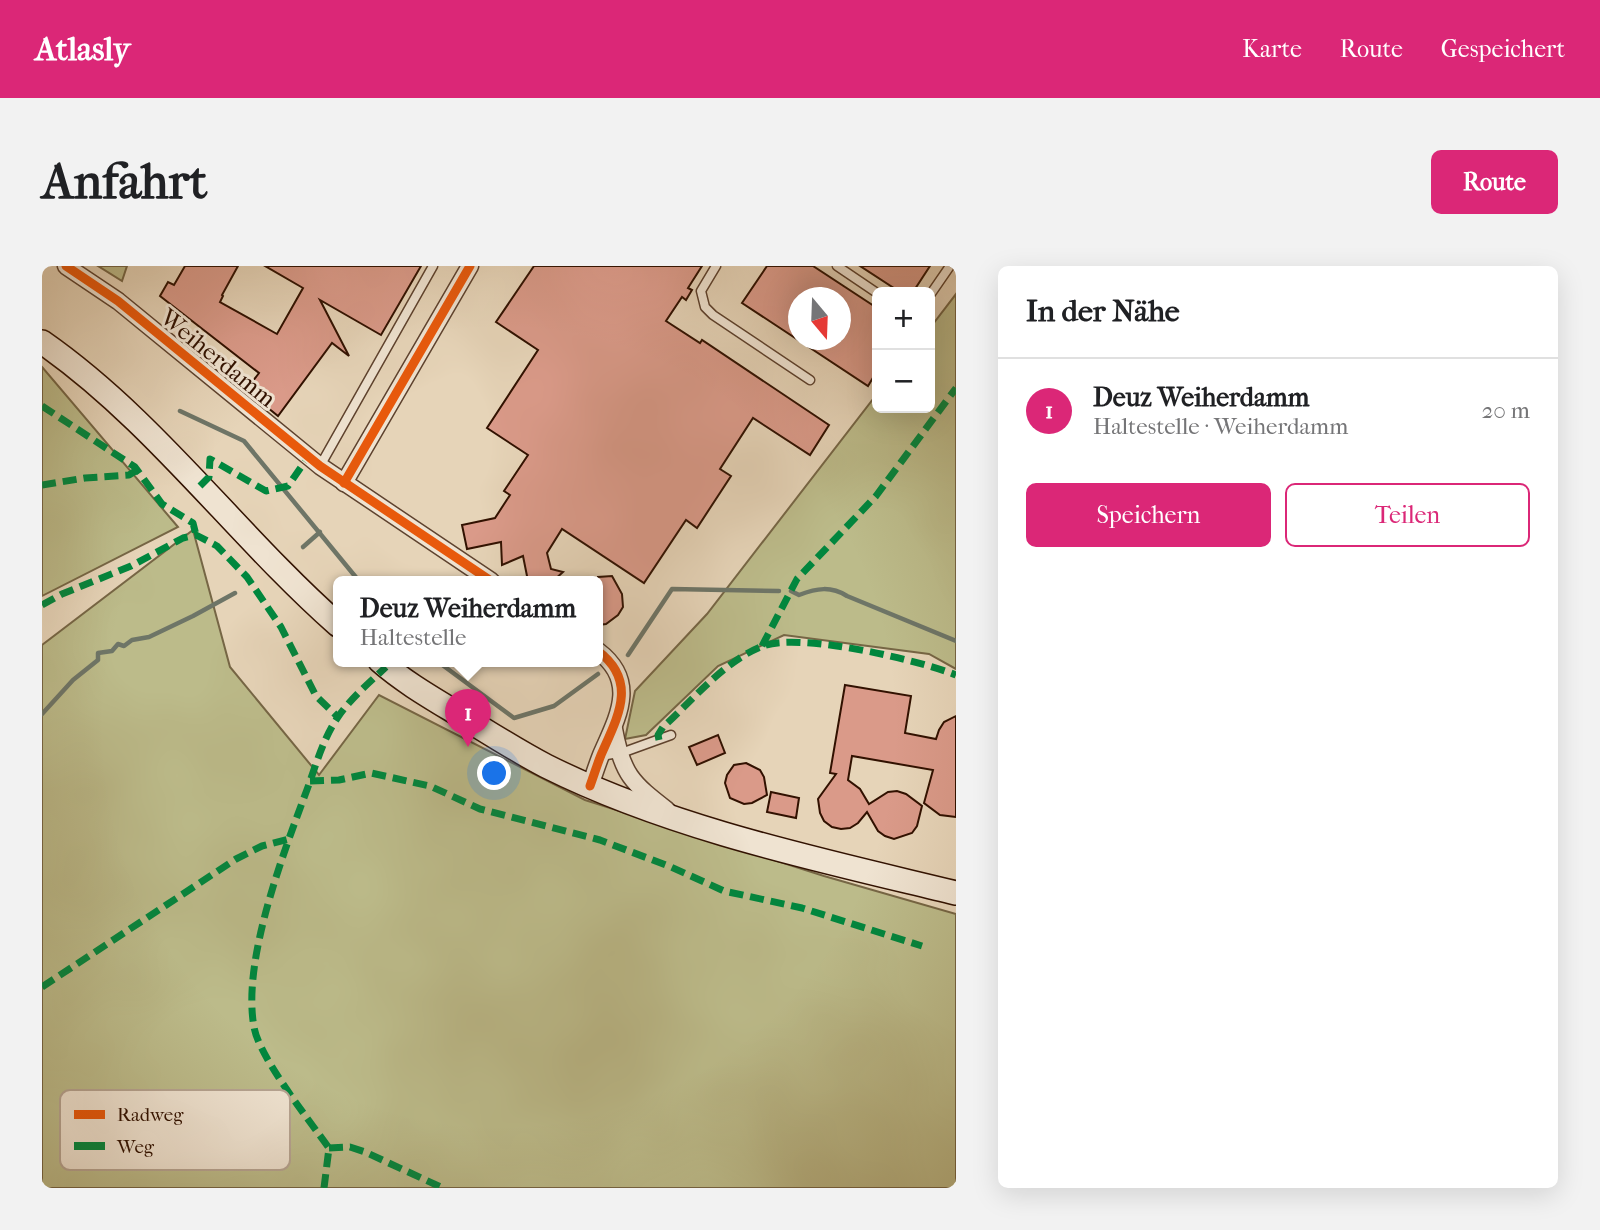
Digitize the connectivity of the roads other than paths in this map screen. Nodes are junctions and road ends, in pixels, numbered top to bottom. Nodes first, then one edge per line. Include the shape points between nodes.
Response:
1 (65, 266) edge
2 (433, 266) edge
3 (470, 266) edge
4 (716, 266) edge
5 (837, 266) edge
6 (950, 266) edge
7 (935, 288) edge
8 (872, 290) edge
9 (42, 342) edge
10 (810, 380) dead end
11 (320, 466) junction
12 (344, 483) junction
13 (484, 576) edge
14 (333, 620) edge
15 (603, 657) edge
16 (389, 667) edge
17 (614, 729) junction
18 (671, 735) dead end
19 (618, 753) junction
20 (601, 756) junction
21 (590, 786) junction
22 (677, 818) junction
23 (956, 893) edge

1 - 11 street, Weiherdamm via 118,301
2 - 11 lane
3 - 12 street
4 - 10 lane via 701,291 705,307
5 - 8 lane
6 - 7 lane
9 - 14 main road via 144,430
11 - 12 street, Weiherdamm
12 - 13 street, Weiherdamm
15 - 17 street via 619,681 622,707
16 - 21 main road via 517,750
17 - 19 street
17 - 20 street
18 - 19 lane
19 - 20 lane
19 - 22 street via 629,777
20 - 21 street
21 - 22 main road
22 - 23 main road

